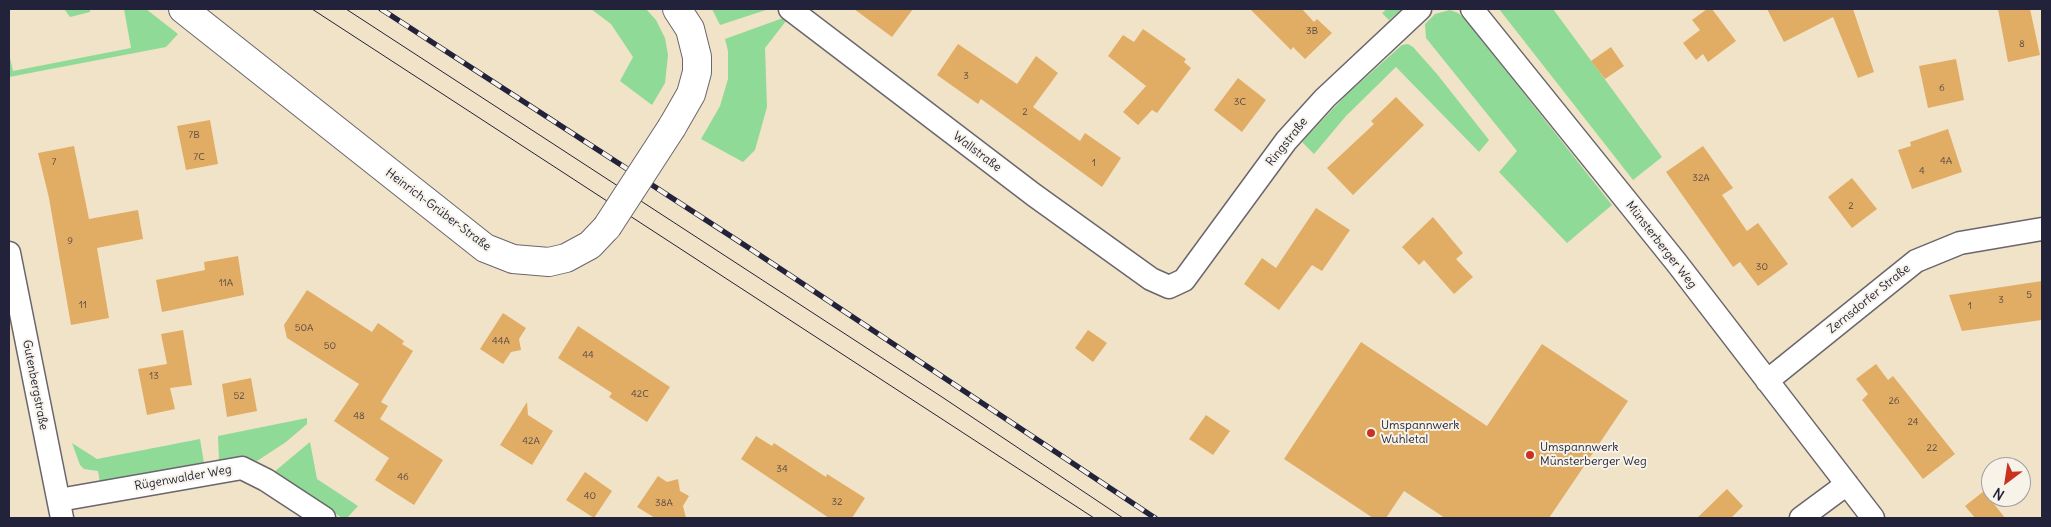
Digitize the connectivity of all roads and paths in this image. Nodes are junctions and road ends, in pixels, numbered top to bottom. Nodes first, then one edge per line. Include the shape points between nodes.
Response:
1 (183, 9) edge
2 (677, 9) edge
3 (790, 9) edge
4 (1420, 9) edge
5 (1472, 9) edge
6 (2042, 229) edge
7 (9, 253) edge
8 (1169, 287) joint
9 (1767, 381) junction
10 (1847, 484) junction
11 (60, 509) edge
12 (324, 518) edge
13 (1801, 518) edge
14 (1873, 518) edge

1 - 2 street, Heinrich-Grüber-Straße, bridge via 485,248 514,259 550,262 566,258 590,245 607,227 691,94 697,57 690,29
3 - 8 street, Wallstraße via 1006,174 1151,279
4 - 8 street, Ringstraße via 1312,112 1286,141 1184,280
5 - 9 street, Münsterberger Weg
6 - 9 street, Zernsdorfer Straße via 1960,243 1916,261
7 - 11 street, Gutenbergstraße
9 - 10 street, Münsterberger Weg
10 - 13 street
10 - 14 street, Münsterberger Weg
11 - 12 street, Rügenwalder Weg via 242,468

